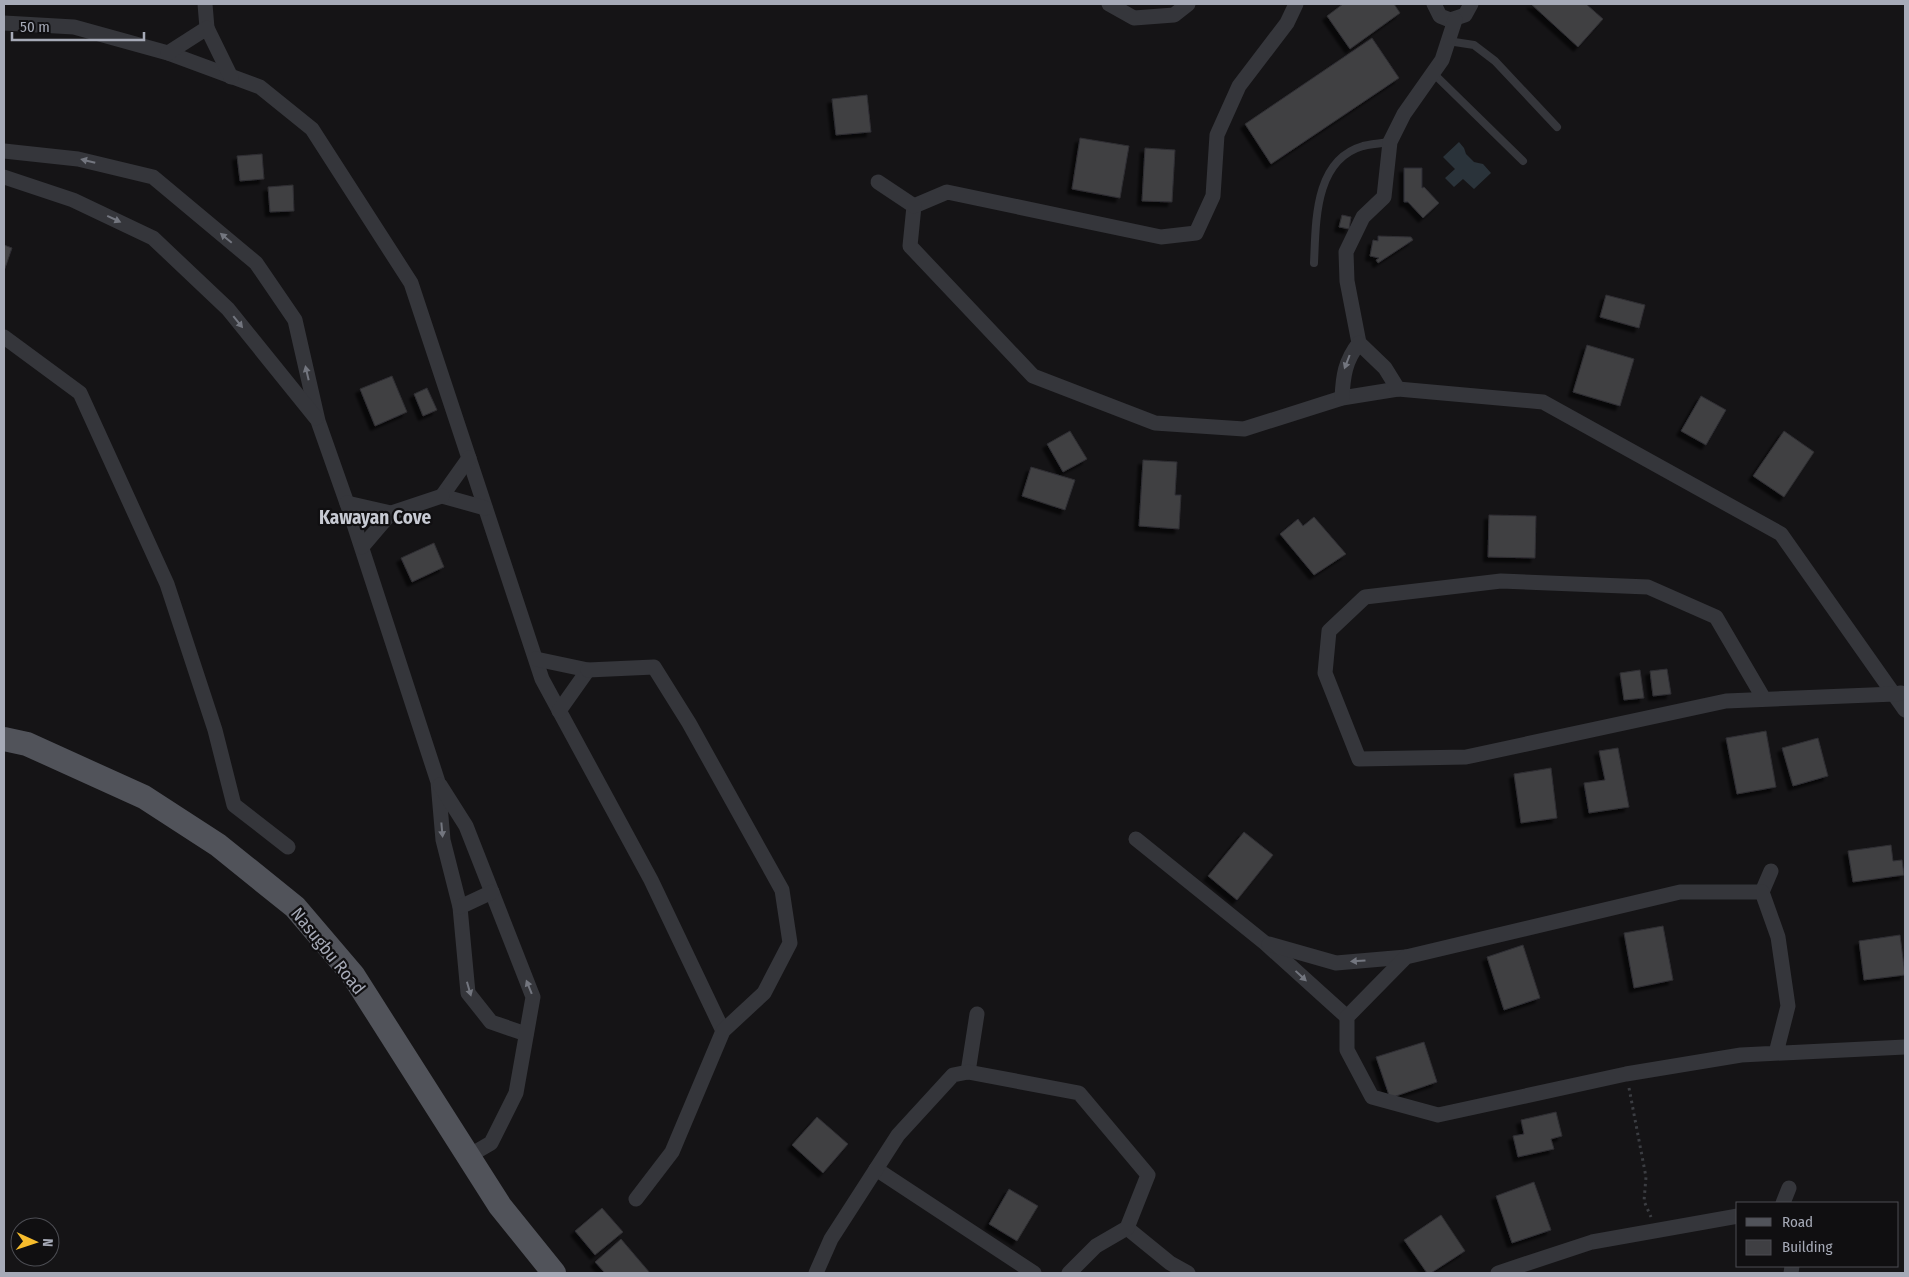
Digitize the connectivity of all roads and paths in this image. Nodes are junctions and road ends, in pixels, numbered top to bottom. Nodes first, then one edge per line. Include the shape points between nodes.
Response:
1 (205, 4) edge
2 (1109, 4) edge
3 (1188, 4) edge
4 (1296, 4) edge
5 (1434, 4) edge
6 (1470, 4) edge
7 (1455, 20) junction
8 (4, 23) edge
9 (207, 28) junction
10 (1448, 41) junction
11 (168, 53) junction
12 (1433, 73) junction
13 (232, 77) junction
14 (1557, 127) dead end
15 (1390, 142) junction
16 (4, 150) edge
17 (1523, 162) dead end
18 (4, 177) edge
19 (878, 182) dead end
20 (914, 206) junction
21 (1314, 263) dead end
22 (4, 337) edge
23 (1359, 343) junction
24 (1398, 389) junction
25 (1342, 398) junction
26 (318, 421) junction
27 (469, 458) junction
28 (442, 496) junction
29 (347, 502) junction
30 (486, 508) junction
31 (391, 513) junction
32 (362, 547) junction
33 (536, 659) junction
34 (588, 670) junction
35 (1900, 693) edge
36 (1764, 699) junction
37 (1905, 710) edge
38 (560, 711) junction
39 (4, 739) edge
40 (438, 782) junction
41 (1136, 838) dead end
42 (288, 847) dead end
43 (1771, 871) dead end
44 (492, 892) junction
45 (1762, 892) junction
46 (460, 907) junction
47 (1265, 943) junction
48 (1406, 958) junction
49 (977, 1014) dead end
50 (1347, 1017) junction
51 (723, 1031) junction
52 (526, 1034) junction
53 (1905, 1047) edge
54 (1776, 1053) junction
55 (968, 1072) junction
56 (1626, 1074) junction
57 (467, 1157) junction
58 (876, 1169) junction
59 (1789, 1188) dead end
60 (636, 1199) dead end
61 (1783, 1202) edge
62 (1736, 1216) edge
63 (1127, 1228) junction
64 (1656, 1231) junction
65 (554, 1273) edge
66 (816, 1273) edge
67 (1034, 1273) edge
68 (1070, 1273) edge
69 (1188, 1273) edge
70 (1498, 1273) edge

1 - 9 street
2 - 3 street via 1134,18 1174,15
4 - 20 street via 1282,30 1239,86 1217,135 1213,196 1196,233 1161,237 947,192
5 - 7 street via 1440,16
6 - 7 street via 1465,15
7 - 10 street
8 - 11 street via 74,27
9 - 11 street
9 - 13 street
10 - 12 street via 1442,60
10 - 14 lane via 1474,45 1495,61
11 - 13 street
12 - 15 street via 1404,114
12 - 17 lane
13 - 27 street via 260,87 312,128 412,282
15 - 21 lane via 1362,146 1342,158 1326,177 1316,214
15 - 23 street via 1384,197 1363,217 1346,252 1347,281
26 -> 16 street via 295,320 256,263 153,177 78,159
18 -> 26 street via 73,200 153,238 228,309
19 - 20 street
20 - 25 street via 910,246 1033,376 1154,423 1244,430
22 - 42 street via 80,393 168,584 215,730 234,805
23 - 24 street via 1385,368
23 -> 25 street via 1344,367
24 - 25 street
24 - 35 street via 1543,402 1781,534
26 - 29 street
27 - 28 street
27 - 30 street
28 - 30 street
28 - 31 street
29 - 31 street
29 - 32 street
30 - 33 street
31 - 32 street
32 - 40 street
33 - 34 street
33 - 38 street via 542,679
34 - 38 street
34 - 51 street via 654,667 782,890 790,943 764,993
35 - 36 street
35 - 37 street
36 - 36 street via 1726,701 1466,757 1359,759 1325,673 1330,630 1365,597 1501,581 1648,586 1716,617
38 - 51 street via 651,880
39 - 57 main road, Nasugbu Road via 27,744 144,798 218,844 295,907 353,975
40 - 44 street via 466,826
40 -> 46 street via 443,840
41 - 47 street
43 - 45 street
44 - 46 street
52 -> 44 street via 533,997
45 - 48 street via 1680,892
45 - 54 street via 1778,937 1788,1006
46 -> 52 street via 468,993 491,1022
48 -> 47 street via 1336,963
47 -> 50 street
48 - 50 street
49 - 55 street
50 - 56 street via 1347,1050 1372,1097 1438,1115
51 - 60 street via 672,1152
52 - 57 street via 516,1093 491,1143
53 - 54 street
54 - 56 street via 1741,1055
55 - 58 street via 953,1075 898,1135
55 - 63 street via 1079,1093 1148,1175
56 - 64 path via 1646,1177 1644,1201
57 - 65 main road, Nasugbu Road via 500,1206
58 - 66 street via 831,1239
58 - 67 street
59 - 61 street
62 - 64 street
63 - 68 street via 1096,1246
63 - 69 street via 1170,1263
64 - 70 street via 1592,1242

